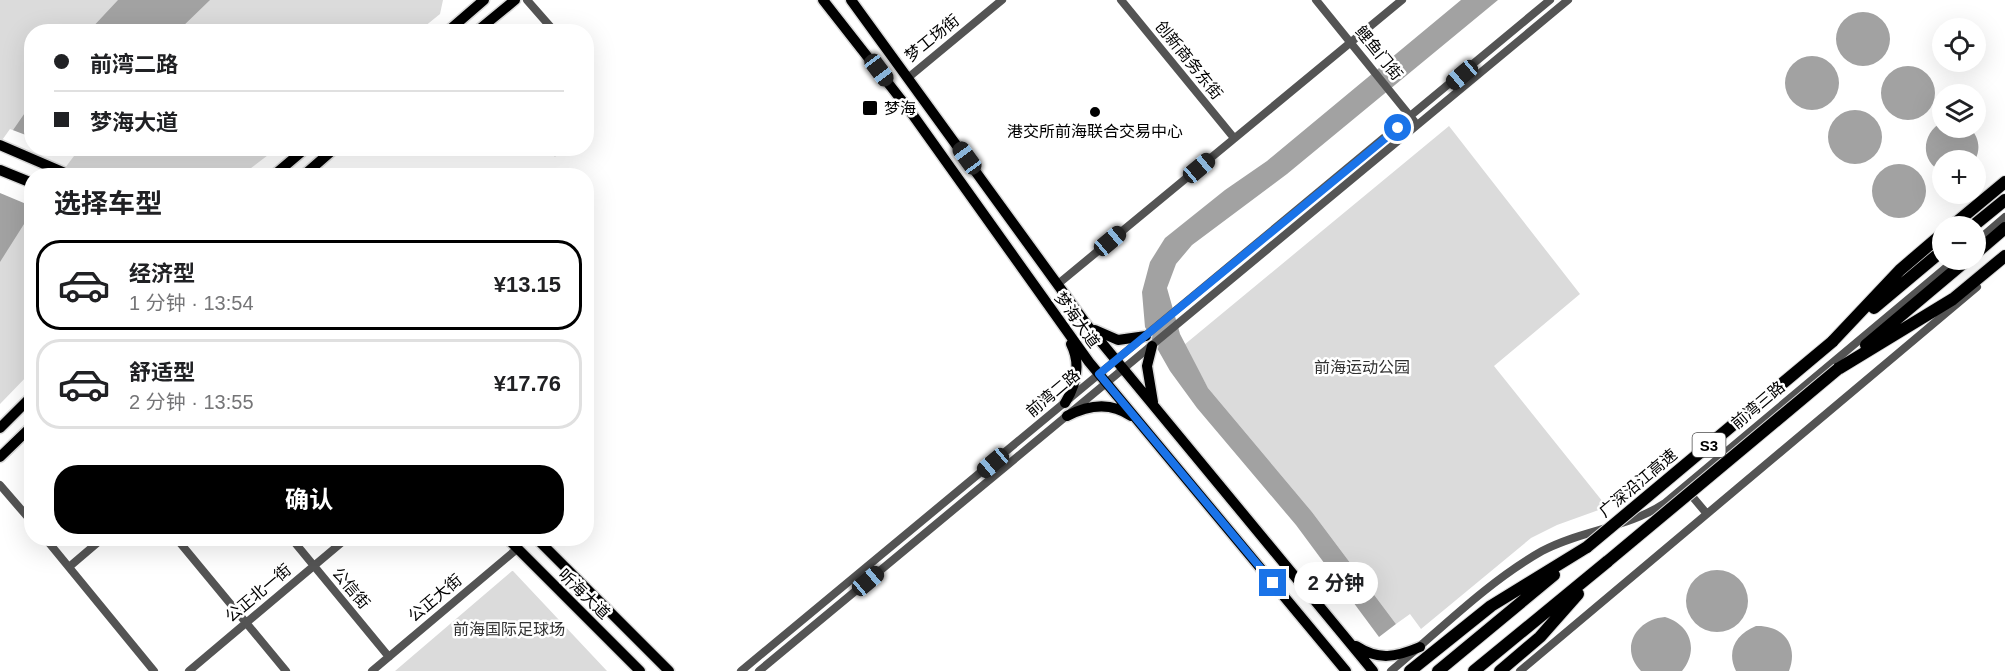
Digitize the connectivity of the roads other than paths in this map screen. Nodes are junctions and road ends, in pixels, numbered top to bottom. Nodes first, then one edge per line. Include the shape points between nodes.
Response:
1 (484, 0) edge
2 (515, 0) edge
3 (527, 0) edge
4 (823, 0) edge
5 (851, 0) edge
6 (1002, 0) edge
7 (1121, 0) edge
8 (1316, 0) edge
9 (1402, 0) edge
10 (1550, 0) edge
11 (1568, 0) edge
12 (456, 24) edge
13 (486, 24) edge
14 (548, 24) edge
15 (1350, 42) junction
16 (909, 77) junction
17 (1411, 117) junction
18 (1418, 125) junction
19 (1234, 138) junction
20 (0, 145) edge
21 (24, 155) edge
22 (26, 156) edge
23 (297, 156) edge
24 (326, 156) edge
25 (53, 168) edge
26 (282, 168) edge
27 (312, 168) edge
28 (0, 170) edge
29 (24, 180) edge
30 (2005, 182) edge
31 (2005, 200) edge
32 (1964, 216) edge
33 (1985, 216) edge
34 (2005, 217) edge
35 (2005, 228) edge
36 (1986, 233) edge
37 (1932, 243) edge
38 (1986, 244) edge
39 (2005, 256) edge
40 (1932, 259) edge
41 (2005, 263) edge
42 (1943, 270) edge
43 (1955, 270) edge
44 (1058, 284) junction
45 (1087, 325) junction
46 (1064, 330) junction
47 (1149, 341) junction
48 (1832, 342) junction
49 (1119, 364) junction
50 (1838, 369) junction
51 (1103, 378) junction
52 (1065, 403) junction
53 (24, 404) edge
54 (1160, 415) junction
55 (1067, 416) junction
56 (1137, 420) junction
57 (0, 428) edge
58 (24, 434) edge
59 (0, 457) edge
60 (0, 485) edge
61 (1684, 487) junction
62 (24, 513) edge
63 (1707, 514) junction
64 (52, 546) edge
65 (94, 546) edge
66 (183, 546) edge
67 (298, 546) edge
68 (338, 546) edge
69 (514, 546) edge
70 (544, 546) edge
71 (1587, 547) junction
72 (517, 549) junction
73 (1608, 561) junction
74 (314, 566) junction
75 (69, 567) junction
76 (246, 623) junction
77 (1319, 637) junction
78 (1347, 639) junction
79 (1420, 647) junction
80 (388, 657) junction
81 (154, 671) edge
82 (189, 671) edge
83 (286, 671) edge
84 (372, 671) edge
85 (640, 671) edge
86 (668, 671) edge
87 (741, 671) edge
88 (759, 671) edge
89 (1338, 671) edge
90 (1346, 671) edge
91 (1374, 671) edge
92 (1391, 671) edge
93 (1410, 671) edge
94 (1438, 671) edge
95 (1474, 671) edge
96 (1500, 671) edge
97 (1520, 671) edge

1 - 12 main road
2 - 13 main road
3 - 14 street
4 - 46 main road, 梦海大道 via 910,111
5 - 16 main road, 梦海大道
6 - 16 street, 梦工场街
7 - 19 street, 创新商务东街
8 - 15 street, 鲤鱼门街
9 - 15 street
10 - 17 street, 前湾二路
11 - 18 street, 前湾二路
15 - 17 street, 鲤鱼门街
15 - 19 street
16 - 44 main road, 梦海大道
17 - 18 street, 鲤鱼门街
17 - 47 street, 前湾二路 via 1176,311
18 - 47 street, 前湾二路 via 1181,322
19 - 44 street
20 - 21 main road
22 - 25 main road
23 - 26 main road
24 - 27 main road
28 - 29 main road
30 - 32 highway
31 - 33 highway
34 - 36 street
35 - 38 highway
37 - 48 highway via 1900,270
39 - 50 highway via 1953,299
40 - 48 highway, 广深沿江高速 / S3
41 - 63 street
42 - 61 street, 前湾三路
43 - 50 highway, S3
44 - 45 main road, 梦海大道
45 - 47 main road via 1118,340
45 - 49 main road, 梦海大道
46 - 51 main road, 梦海大道
46 - 52 main road via 1074,349 1077,370
47 - 49 street, 前湾二路
47 - 54 main road via 1147,377
48 - 71 highway, 广深沿江高速 / S3, bridge
49 - 51 street, 前湾二路
49 - 54 main road, 梦海大道
50 - 73 highway, S3, bridge
51 - 52 street, 前湾二路
51 - 55 street, 前湾二路
51 - 56 main road, 梦海大道
52 - 87 street, 前湾二路
53 - 57 main road
54 - 78 main road, 梦海大道
55 - 56 main road via 1101,406
55 - 88 street, 前湾二路
56 - 77 main road, 梦海大道
58 - 59 main road
60 - 62 street
61 - 63 street
61 - 79 street, 前湾三路 via 1645,516 1543,551 1512,570
63 - 97 street
64 - 75 street
65 - 75 street
66 - 76 street
67 - 74 street, 公信街
68 - 74 street, 公正北一街
69 - 72 main road, 听海大道
70 - 86 main road, 听海大道
71 - 93 highway via 1491,606
71 - 94 highway, 广深沿江高速 / S3
72 - 80 street, 公正大街
72 - 85 main road, 听海大道
73 - 95 highway, S3
73 - 96 highway via 1540,637
74 - 76 street, 公正北一街
74 - 80 street, 公信街
75 - 81 street
76 - 82 street, 公正北一街
76 - 83 street
77 - 89 main road
77 - 90 main road, 梦海大道
78 - 79 main road via 1376,656 1399,656
78 - 91 main road, 梦海大道
79 - 92 street, 前湾三路
80 - 84 street, 公正大街

